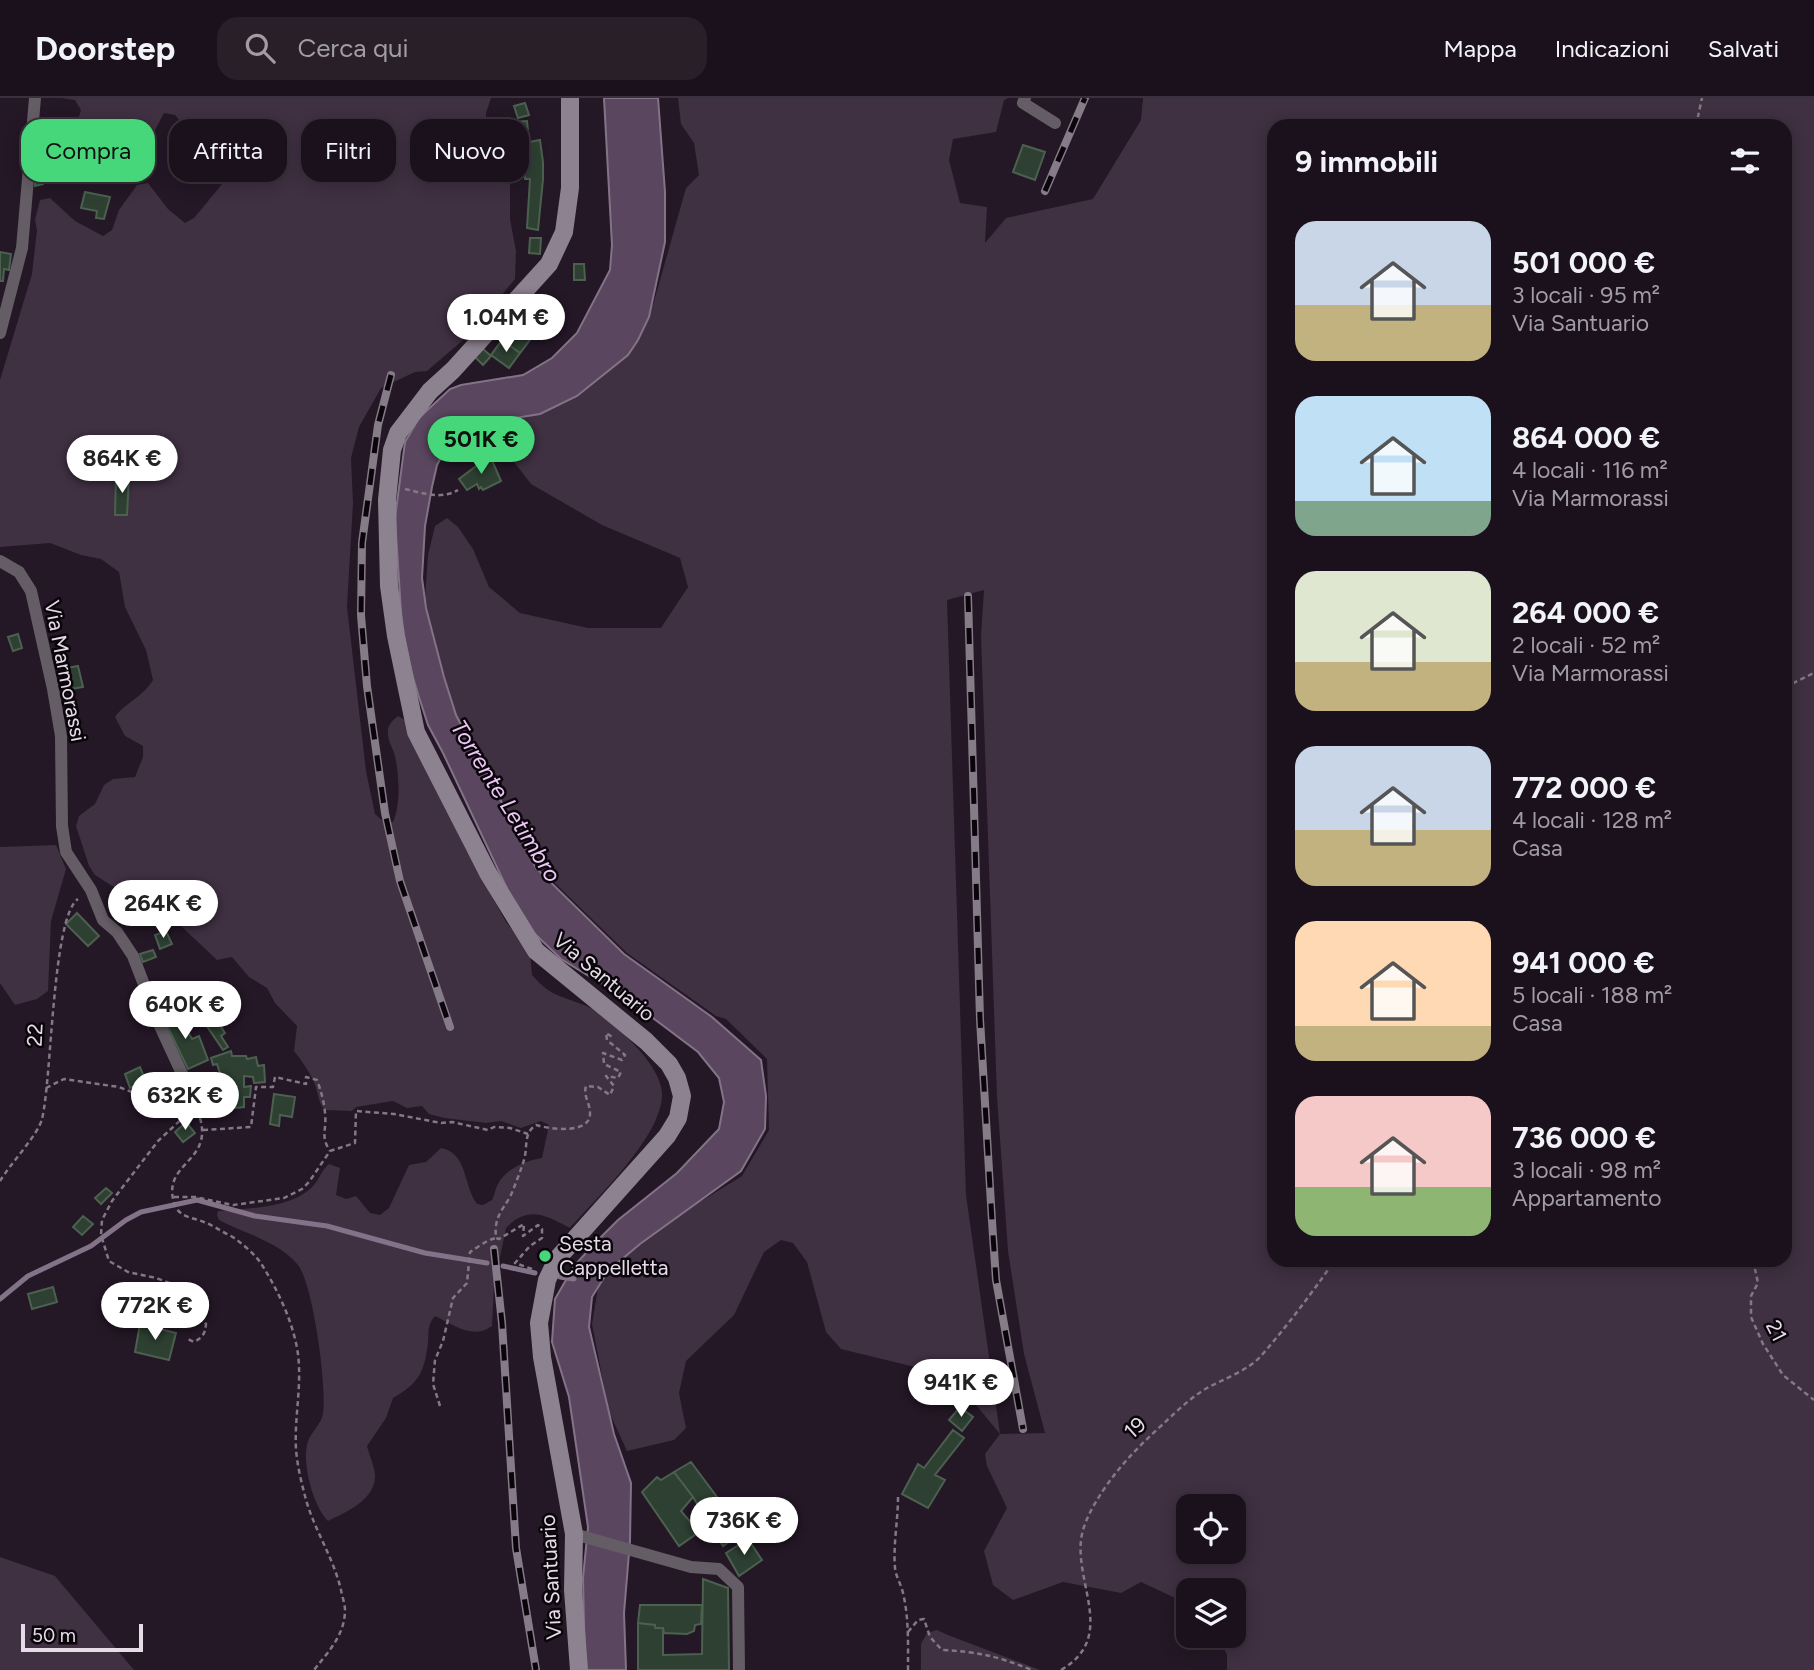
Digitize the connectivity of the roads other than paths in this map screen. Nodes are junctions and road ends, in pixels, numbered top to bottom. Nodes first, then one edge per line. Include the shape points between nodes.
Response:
1 (35, 98) edge
2 (570, 98) edge
3 (1025, 98) edge
4 (1055, 123) dead end
5 (0, 333) edge
6 (0, 561) edge
7 (193, 1101) road end
8 (574, 1534) junction
9 (579, 1670) edge
10 (739, 1670) edge

1 - 5 street via 22,248
2 - 8 main road, Via Santuario via 570,188 564,232 549,264 430,391 398,433 387,500 393,611 416,732 488,873 536,951 646,1041 669,1064 682,1096 678,1118 667,1136 550,1271 541,1304 541,1346
3 - 4 street via 1023,103
6 - 7 street, Via Marmorassi via 19,572 30,591 53,689 61,736 66,852 91,890 103,920 133,956
8 - 9 main road, Via Santuario
8 - 10 street via 691,1567 719,1569 738,1587

